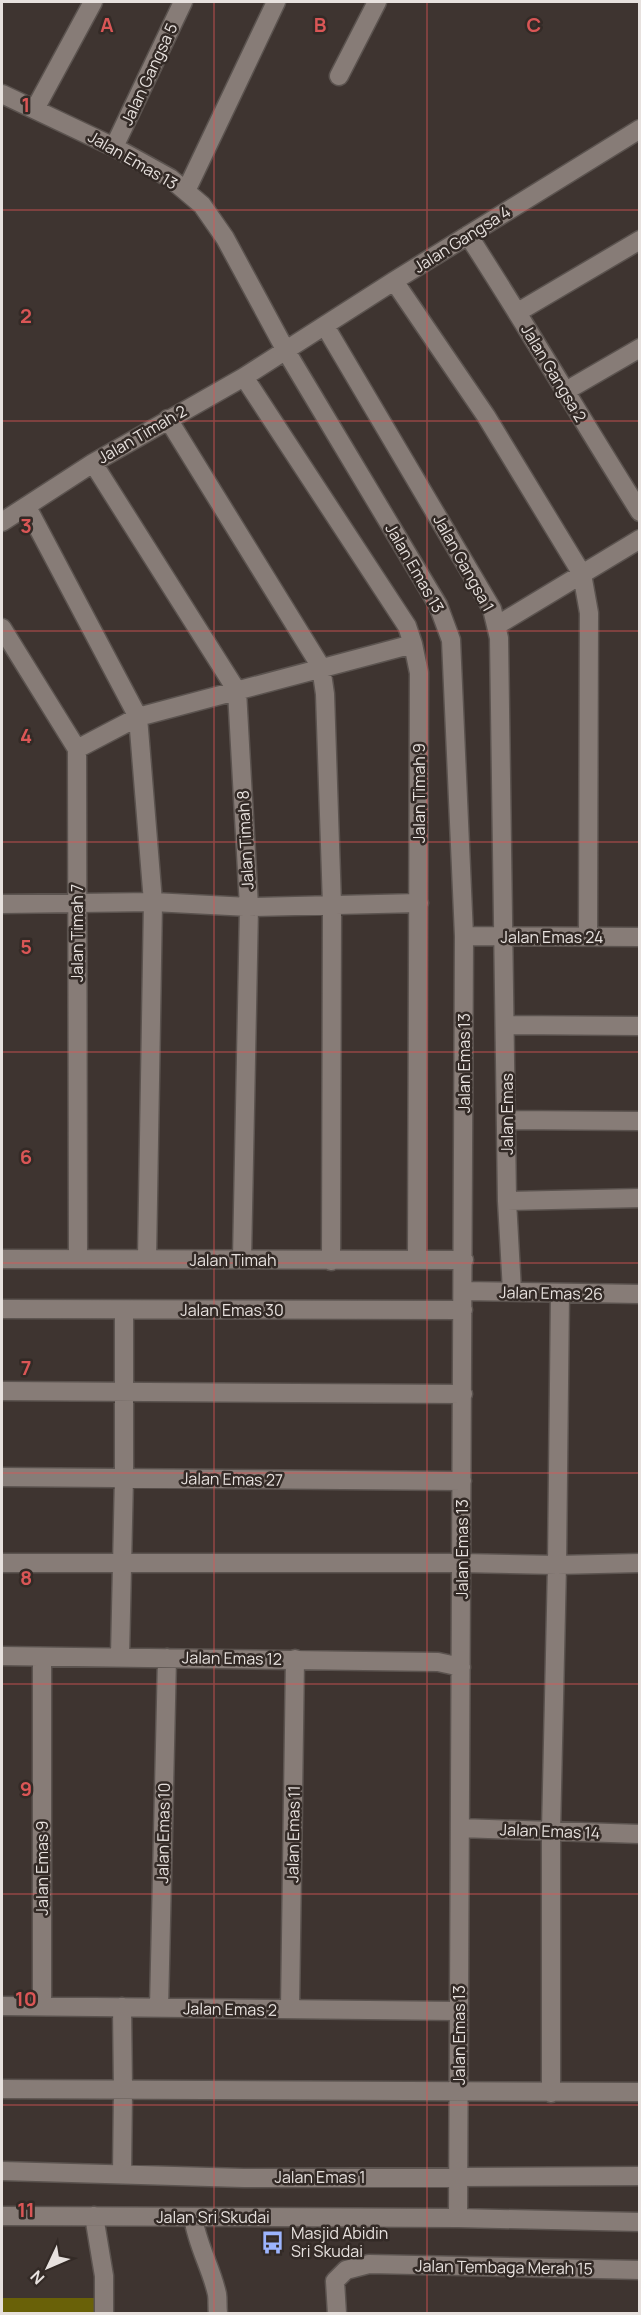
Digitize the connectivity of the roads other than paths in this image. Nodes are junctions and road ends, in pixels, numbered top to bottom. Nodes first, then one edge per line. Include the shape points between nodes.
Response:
1 (93, 2) edge
2 (183, 2) edge
3 (276, 2) edge
4 (377, 2) edge
5 (339, 76) dead end
6 (2, 94) edge
7 (35, 109) junction
8 (639, 129) edge
9 (114, 147) junction
10 (186, 191) junction
11 (468, 235) junction
12 (639, 240) edge
13 (394, 280) junction
14 (518, 312) junction
15 (325, 326) junction
16 (639, 348) edge
17 (286, 351) junction
18 (244, 377) junction
19 (564, 392) junction
20 (168, 419) junction
21 (93, 463) junction
22 (27, 507) junction
23 (639, 512) edge
24 (2, 522) edge
25 (639, 539) edge
26 (582, 574) junction
27 (496, 626) junction
28 (2, 628) edge
29 (413, 644) junction
30 (321, 667) junction
31 (237, 691) junction
32 (138, 717) junction
33 (77, 749) junction
34 (153, 902) junction
35 (76, 903) junction
36 (419, 903) junction
37 (2, 904) edge
38 (332, 905) junction
39 (249, 908) junction
40 (464, 936) junction
41 (504, 936) junction
42 (588, 937) junction
43 (639, 937) edge
44 (506, 1025) junction
45 (639, 1026) edge
46 (507, 1120) junction
47 (639, 1121) edge
48 (639, 1198) edge
49 (507, 1201) junction
50 (242, 1258) junction
51 (417, 1258) junction
52 (2, 1259) edge
53 (78, 1259) junction
54 (147, 1259) junction
55 (464, 1260) junction
56 (331, 1261) junction
57 (464, 1291) junction
58 (512, 1291) junction
59 (560, 1293) junction
60 (639, 1294) edge
61 (2, 1309) edge
62 (124, 1310) junction
63 (463, 1310) junction
64 (2, 1390) edge
65 (123, 1392) junction
66 (463, 1394) junction
67 (2, 1477) edge
68 (124, 1477) junction
69 (462, 1481) junction
70 (2, 1563) edge
71 (122, 1563) junction
72 (462, 1563) junction
73 (639, 1563) edge
74 (557, 1564) junction
75 (2, 1656) edge
76 (120, 1656) junction
77 (42, 1657) junction
78 (167, 1658) junction
79 (295, 1659) junction
80 (461, 1667) junction
81 (460, 1828) junction
82 (551, 1832) junction
83 (639, 1834) edge
84 (2, 2006) edge
85 (42, 2006) junction
86 (122, 2007) junction
87 (159, 2008) junction
88 (290, 2009) junction
89 (459, 2011) junction
90 (2, 2090) edge
91 (123, 2090) junction
92 (459, 2092) junction
93 (639, 2092) edge
94 (551, 2093) junction
95 (2, 2171) edge
96 (122, 2174) junction
97 (458, 2176) junction
98 (639, 2176) edge
99 (2, 2216) edge
100 (94, 2216) junction
101 (194, 2217) junction
102 (458, 2218) junction
103 (639, 2222) edge
104 (639, 2270) edge
105 (104, 2313) edge
106 (218, 2313) edge
107 (337, 2313) edge

1 - 7 street
2 - 9 street, Jalan Gangsa 5
3 - 10 street
4 - 5 street
6 - 7 street, Jalan Emas 13
7 - 9 street, Jalan Emas 13
8 - 11 street, Jalan Gangsa 4
9 - 10 street, Jalan Emas 13
10 - 17 street, Jalan Emas 13 via 202,205 225,238
11 - 13 street, Jalan Gangsa 4
11 - 14 street, Jalan Gangsa 2
12 - 14 street
13 - 15 street, Jalan Gangsa 4
13 - 26 street via 486,416
14 - 19 street, Jalan Gangsa 2
15 - 17 street, Jalan Gangsa 4
15 - 27 street, Jalan Gangsa 1 via 492,609
16 - 19 street
17 - 18 street, Jalan Timah 2
17 - 40 street, Jalan Emas 13 via 438,605 448,632
18 - 20 street, Jalan Timah 2
18 - 29 street, Jalan Timah 9 via 407,626
19 - 23 street, Jalan Gangsa 2
20 - 21 street, Jalan Timah 2
20 - 30 street
21 - 22 street, Jalan Timah 2
21 - 31 street, Jalan Timah 8
22 - 24 street, Jalan Timah 2
22 - 32 street
25 - 26 street
26 - 27 street
26 - 42 street via 589,613
27 - 41 street, Jalan Gangsa 1
28 - 33 street
29 - 30 street
29 - 36 street, Jalan Timah 9 via 419,673
30 - 31 street
30 - 38 street
31 - 32 street
31 - 39 street, Jalan Timah 8
32 - 33 street
32 - 34 street
33 - 35 street, Jalan Timah 7
34 - 35 street
34 - 39 street
34 - 54 street
35 - 37 street
35 - 53 street, Jalan Timah 7
36 - 38 street
36 - 51 street, Jalan Timah 9
38 - 39 street
38 - 56 street
39 - 50 street, Jalan Timah 8
40 - 41 street, Jalan Emas 24
40 - 55 street, Jalan Emas 13
41 - 42 street, Jalan Emas 24
41 - 44 street, Jalan Emas
42 - 43 street, Jalan Emas 24
44 - 45 street
44 - 46 street, Jalan Emas
46 - 47 street
46 - 49 street, Jalan Emas
48 - 49 street
49 - 58 street, Jalan Emas
50 - 54 street, Jalan Timah
50 - 56 street, Jalan Timah
51 - 55 street, Jalan Timah
51 - 56 street, Jalan Timah
52 - 53 street, Jalan Timah
53 - 54 street, Jalan Timah
55 - 57 street, Jalan Emas 13
57 - 58 street, Jalan Emas 26
57 - 63 street, Jalan Emas 13
58 - 59 street, Jalan Emas 26
59 - 60 street, Jalan Emas 26
59 - 74 street
61 - 62 street, Jalan Emas 30
62 - 63 street, Jalan Emas 30
62 - 65 street
63 - 66 street, Jalan Emas 13
64 - 65 street
65 - 66 street
65 - 68 street
66 - 69 street, Jalan Emas 13
67 - 68 street, Jalan Emas 27
68 - 69 street, Jalan Emas 27
68 - 71 street
69 - 72 street, Jalan Emas 13
70 - 71 street
71 - 72 street
71 - 76 street
72 - 74 street
72 - 80 street, Jalan Emas 13
73 - 74 street
74 - 82 street
75 - 77 street, Jalan Emas 12
76 - 77 street, Jalan Emas 12
76 - 78 street, Jalan Emas 12
77 - 85 street, Jalan Emas 9
78 - 79 street, Jalan Emas 12
78 - 87 street, Jalan Emas 10
79 - 80 street, Jalan Emas 12 via 438,1662
79 - 88 street, Jalan Emas 11
80 - 81 street, Jalan Emas 13
81 - 82 street, Jalan Emas 14
81 - 89 street, Jalan Emas 13
82 - 83 street, Jalan Emas 14
82 - 94 street
84 - 85 street, Jalan Emas 2
85 - 86 street, Jalan Emas 2
86 - 87 street, Jalan Emas 2
86 - 91 street
87 - 88 street, Jalan Emas 2
88 - 89 street, Jalan Emas 2
89 - 92 street, Jalan Emas 13
90 - 91 street
91 - 92 street
91 - 96 street
92 - 94 street
92 - 97 street, Jalan Emas 13
93 - 94 street
95 - 96 street, Jalan Emas 1
96 - 97 street, Jalan Emas 1 via 244,2178
97 - 98 street, Jalan Emas 1
97 - 102 street, Jalan Emas 13
99 - 100 street, Jalan Sri Skudai
100 - 101 street, Jalan Sri Skudai
100 - 105 street via 104,2276
101 - 102 street, Jalan Sri Skudai
101 - 106 street via 196,2238 217,2294
102 - 103 street, Jalan Sri Skudai
104 - 107 street, Jalan Tembaga Merah 15 via 369,2264 346,2270 335,2280

